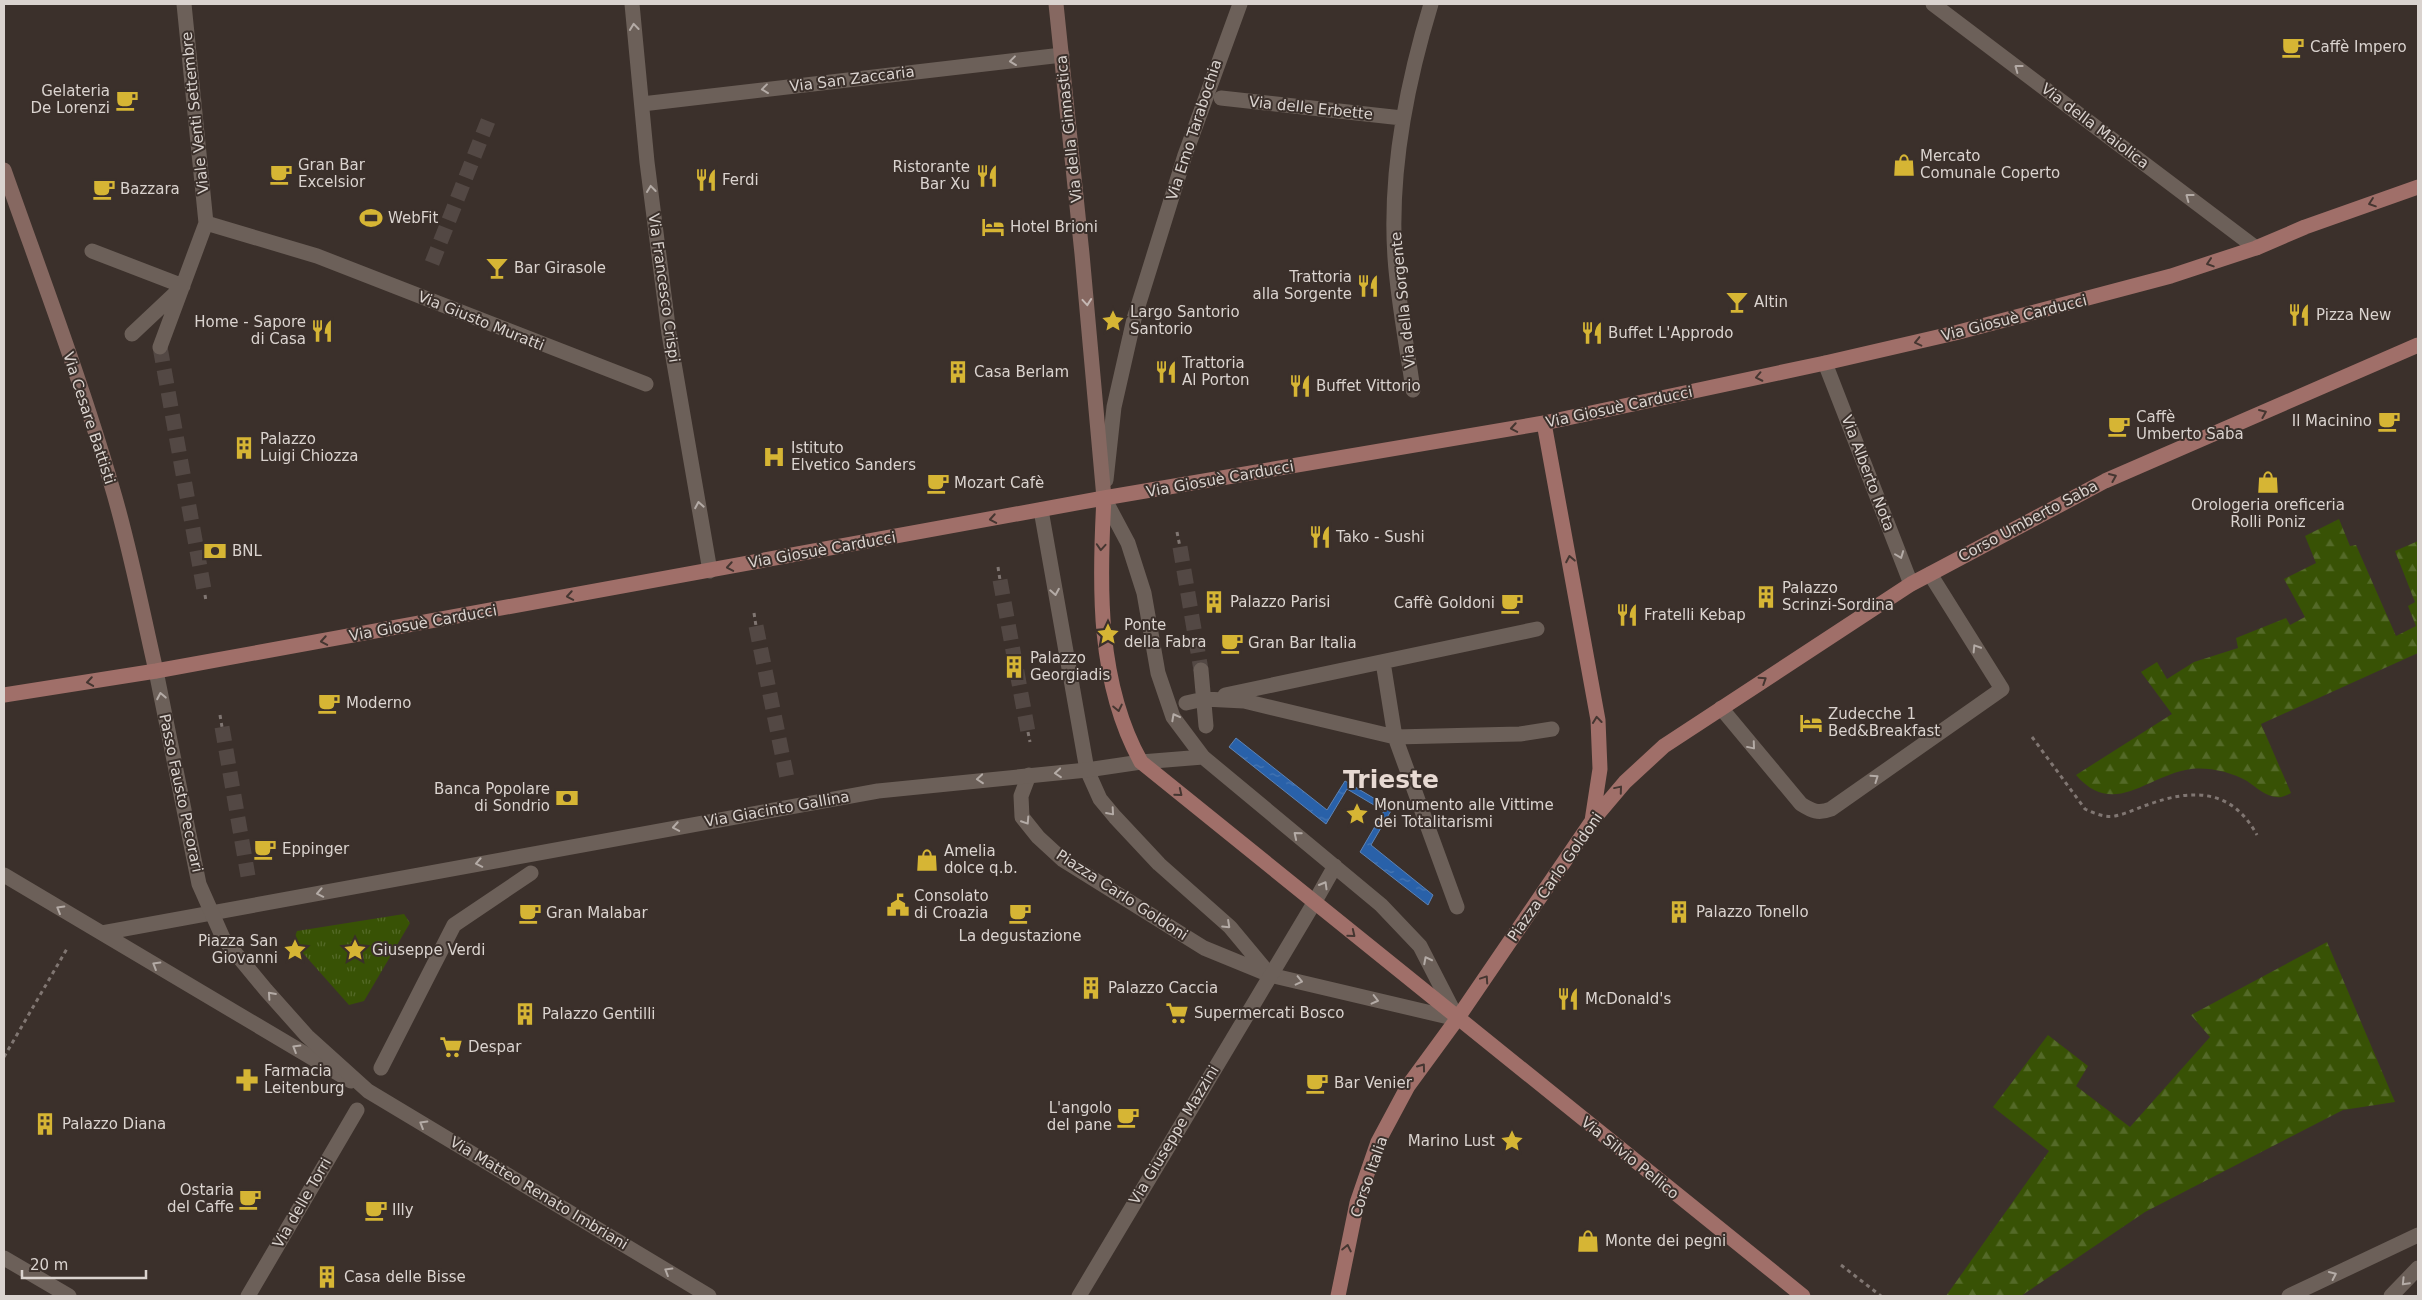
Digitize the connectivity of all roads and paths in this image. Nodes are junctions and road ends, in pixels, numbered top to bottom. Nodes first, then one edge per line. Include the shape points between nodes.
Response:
1 (184, 4) edge
2 (632, 4) edge
3 (1056, 4) edge
4 (1240, 4) edge
5 (1431, 4) edge
6 (1933, 4) edge
7 (1062, 55) junction
8 (1221, 98) dead end
9 (642, 104) junction
10 (1402, 118) junction
11 (4, 170) edge
12 (2418, 187) edge
13 (206, 223) junction
14 (2256, 248) junction
15 (92, 251) dead end
16 (183, 286) junction
17 (132, 334) dead end
18 (2418, 345) edge
19 (160, 347) tunnel mouth
20 (1825, 363) junction
21 (646, 384) dead end
22 (1413, 390) dead end
23 (1544, 423) junction
24 (1104, 498) junction
25 (1041, 510) junction
26 (1177, 532) dead end
27 (1180, 548) tunnel mouth
28 (998, 566) dead end
29 (710, 571) junction
30 (1930, 574) junction
31 (1000, 580) tunnel mouth
32 (1911, 584) junction
33 (204, 595) tunnel mouth
34 (206, 601) dead end
35 (754, 613) dead end
36 (756, 626) tunnel mouth
37 (1537, 630) dead end
38 (1383, 662) junction
39 (1201, 670) tunnel mouth
40 (156, 672) junction
41 (4, 695) edge
42 (1204, 700) junction
43 (1186, 703) dead end
44 (1721, 708) junction
45 (220, 715) dead end
46 (1206, 726) dead end
47 (222, 727) tunnel mouth
48 (1552, 729) dead end
49 (1028, 732) tunnel mouth
50 (1395, 737) junction
51 (2032, 737) dead end
52 (1030, 742) dead end
53 (1664, 746) joint
54 (1203, 757) junction
55 (1141, 762) junction
56 (1087, 770) junction
57 (1029, 775) junction
58 (1592, 820) junction
59 (2257, 835) dead end
60 (1335, 866) junction
61 (531, 873) dead end
62 (4, 876) edge
63 (1314, 903) junction
64 (1457, 907) dead end
65 (211, 914) junction
66 (102, 933) junction
67 (70, 942) dead end
68 (1270, 975) junction
69 (1457, 1019) junction
70 (4, 1057) edge
71 (381, 1068) dead end
72 (368, 1091) junction
73 (356, 1110) dead end
74 (2418, 1235) edge
75 (4, 1258) edge
76 (1841, 1265) dead end
77 (2418, 1268) edge
78 (69, 1296) edge
79 (248, 1296) edge
80 (709, 1296) edge
81 (1079, 1296) edge
82 (1338, 1296) edge
83 (1803, 1296) edge
84 (1881, 1296) edge
85 (2289, 1296) edge
86 (2391, 1296) edge

1 - 13 street, Viale Venti Settembre
9 -> 2 street, Via Francesco Crispi
3 - 7 main road, Via della Ginnastica
4 - 24 street, Via Emo Tarabochia via 1185,155 1134,319 1114,408
5 - 10 street, Via della Sorgente via 1414,60
14 -> 6 street, Via della Maiolica
7 -> 9 street, Via San Zaccaria
7 -> 24 main road, Via della Ginnastica
8 - 10 street, Via delle Erbette
29 -> 9 street, Via Francesco Crispi via 669,334
10 - 22 street, Via della Sorgente via 1394,207 1395,259
11 - 40 main road, Via Cesare Battisti via 112,486
12 -> 14 main road, Via Giosuè Carducci via 2305,226
13 - 16 street
13 - 21 street, Via Giusto Muratti via 317,256
14 -> 20 main road, Via Giosuè Carducci via 2084,301
15 - 16 street
16 - 17 street
16 - 19 street
30 -> 18 main road, Corso Umberto Saba via 2105,481
20 -> 23 main road, Via Giosuè Carducci
20 -> 32 street, Via Alberto Nota
23 -> 24 main road, Via Giosuè Carducci
58 -> 23 main road via 1600,769 1598,720
24 - 25 main road, Via Giosuè Carducci
54 -> 24 street via 1173,717 1158,673 1144,592 1128,543
24 -> 55 main road via 1100,556 1102,623 1119,713
25 -> 29 main road, Via Giosuè Carducci
25 -> 56 street
26 - 27 path
28 - 31 path
29 -> 40 main road, Via Giosuè Carducci
30 - 32 main road, Corso Umberto Saba
44 -> 30 street via 1801,804 1812,811 1831,808 2002,689
44 -> 32 main road, Corso Umberto Saba
33 - 34 path
35 - 36 path
37 - 38 street
38 - 42 street
38 - 50 street
39 - 42 street
40 -> 41 main road, Via Giosuè Carducci
65 -> 40 street, Passo Fausto Pecorari via 199,884
42 - 43 street
42 - 46 street
42 - 50 street via 1244,701
44 - 53 main road, Corso Umberto Saba
45 - 47 path
48 - 50 street via 1520,734
49 - 52 path
50 - 64 street
51 - 59 path via 2085,809 2097,815 2114,816 2178,795 2203,794 2235,806
58 -> 53 main road, Piazza Carlo Goldoni via 1625,782
54 - 55 street
60 -> 54 street
55 - 56 street
55 -> 63 main road
56 -> 57 street
56 -> 68 street via 1100,799 1115,817 1159,864 1230,927
57 -> 65 street, Via Giacinto Gallina via 878,791
57 -> 68 street, Piazza Carlo Goldoni via 1022,796 1022,817 1063,860 1204,948
69 -> 58 main road, Piazza Carlo Goldoni
63 -> 60 street
69 -> 60 street via 1420,946 1381,905
61 - 71 street via 454,925
66 -> 62 street
63 - 68 street
63 -> 69 main road
65 - 66 street
72 -> 65 street via 307,1036 266,990 223,938
72 -> 66 street
67 - 70 path
68 -> 69 street, Piazza Carlo Goldoni
68 - 81 street, Via Giuseppe Mazzini
82 -> 69 main road, Corso Italia via 1358,1203 1378,1142 1408,1086
69 - 83 main road, Via Silvio Pellico
80 -> 72 street, Via Matteo Renato Imbriani
73 - 79 street, Via delle Torri
85 -> 74 street
75 - 78 street
76 - 84 path
77 -> 86 street

